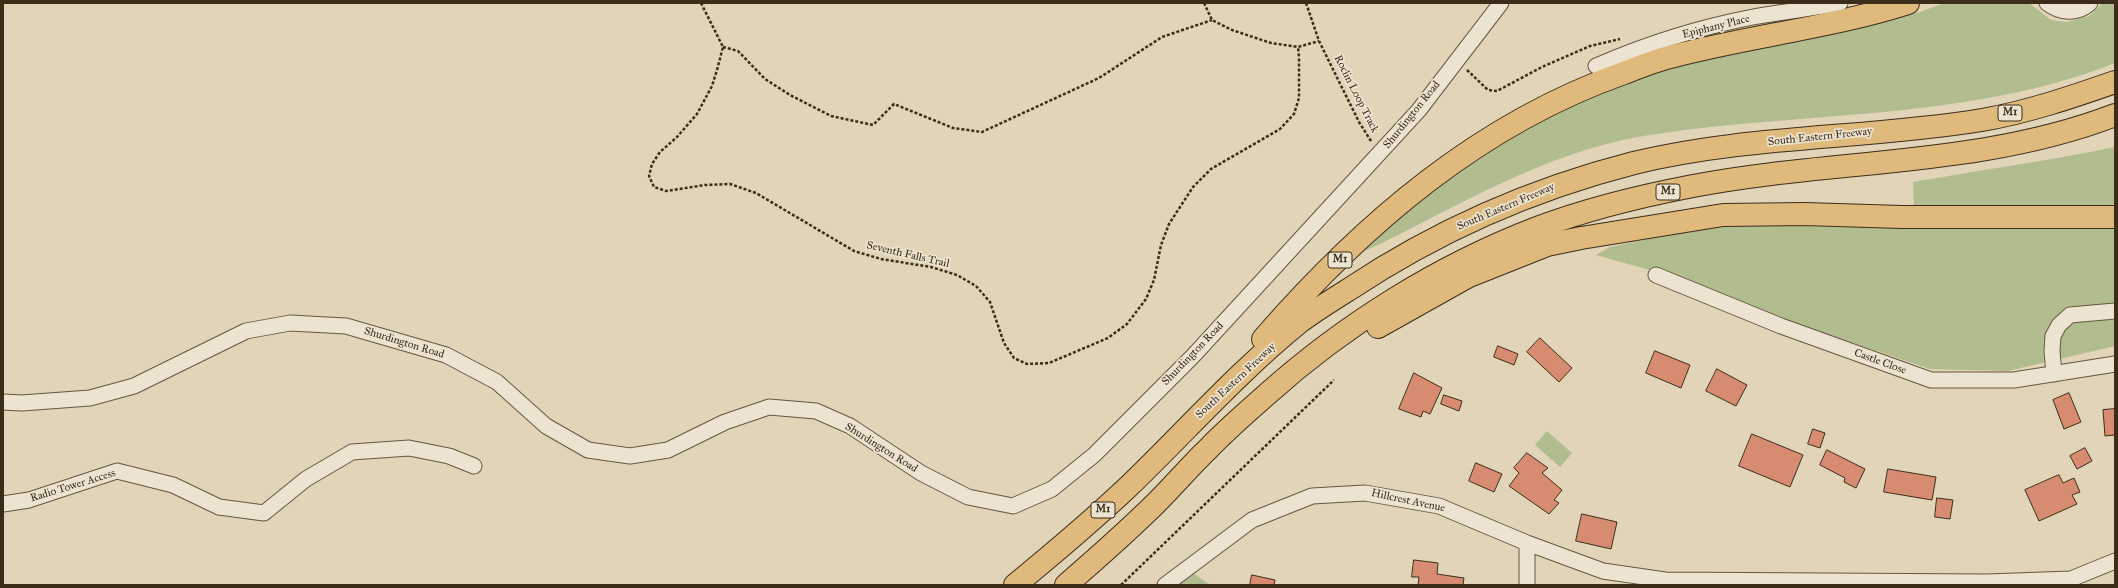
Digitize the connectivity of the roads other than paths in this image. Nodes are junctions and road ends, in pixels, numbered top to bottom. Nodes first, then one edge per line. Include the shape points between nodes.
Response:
1 (1501, 3) edge
2 (1840, 3) edge
3 (1908, 3) edge
4 (2047, 3) edge
5 (2090, 3) edge
6 (1596, 66) dead end
7 (2115, 82) edge
8 (2115, 115) edge
9 (2115, 217) edge
10 (1656, 275) dead end
11 (2115, 311) edge
12 (2115, 364) edge
13 (2054, 374) junction
14 (1267, 394) junction
15 (3, 402) edge
16 (1185, 429) junction
17 (474, 466) dead end
18 (3, 504) edge
19 (1527, 543) junction
20 (2115, 561) edge
21 (1664, 582) edge
22 (1015, 585) edge
23 (1066, 585) edge
24 (1165, 585) edge
25 (1527, 585) edge

1 - 15 street, Shurdington Road via 1419,110 1193,356 1094,455 1052,489 1013,506 968,497 921,473 850,426 816,411 769,407 725,422 668,450 630,456 588,450 546,426 497,382 446,355 346,326 290,323 246,331 134,386 90,398
2 - 6 street, Epiphany Place via 1752,17 1632,50
3 - 16 highway, M1 via 1850,19 1663,59 1594,84 1520,119 1441,170 1386,215 1292,306
4 - 5 street via 2058,10 2068,12 2079,10
7 - 16 highway, South Eastern Freeway / M1 via 2062,101 1983,120 1719,148 1636,163 1554,186 1437,236 1369,276 1303,320 1240,374
8 - 14 highway, M1 via 2037,140 1877,164 1770,174 1693,186 1617,203 1539,227 1463,260 1395,298 1330,343
9 - 14 highway via 1732,214 1574,239 1547,245 1469,276 1401,313
10 - 13 street, Castle Close via 1781,326 1930,380 2014,380
11 - 13 street via 2070,314 2053,336
12 - 13 street, Castle Close
14 - 23 highway, M1 via 1208,448 1152,507
16 - 22 highway, South Eastern Freeway / M1 via 1091,521
17 - 18 street, Radio Tower Access via 449,456 409,448 352,452 306,479 264,512 219,507 173,485 117,471 29,500
19 - 21 street, Hillcrest Avenue via 1603,571
19 - 24 street, Hillcrest Avenue via 1439,506 1365,492 1312,496 1252,520
19 - 25 street
20 - 21 street, Hillcrest Avenue via 2071,579 1987,582

